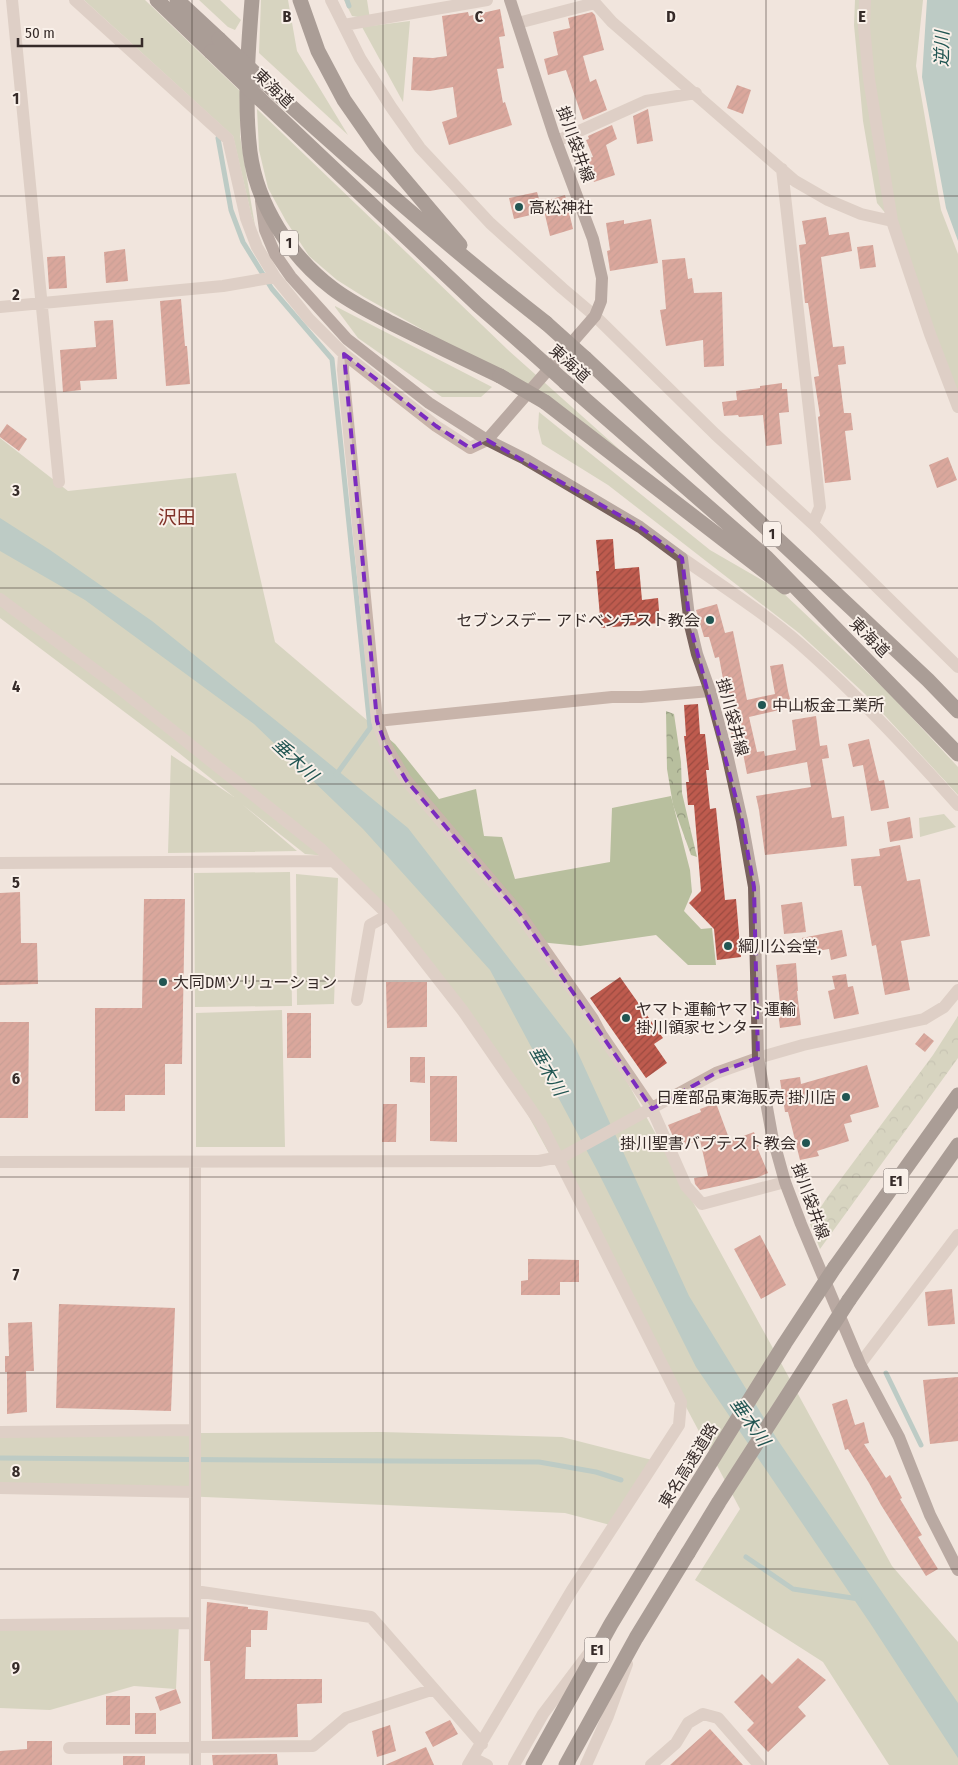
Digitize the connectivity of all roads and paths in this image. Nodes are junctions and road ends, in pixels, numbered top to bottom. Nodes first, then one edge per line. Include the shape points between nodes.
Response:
1 (12, 0) edge
2 (75, 0) edge
3 (157, 0) edge
4 (177, 0) edge
5 (252, 0) edge
6 (300, 0) edge
7 (331, 0) edge
8 (487, 0) edge
9 (510, 0) edge
10 (865, 0) edge
11 (518, 23) junction
12 (344, 25) junction
13 (215, 45) junction
14 (696, 93) junction
15 (557, 141) junction
16 (782, 169) junction
17 (260, 191) junction
18 (892, 221) junction
19 (275, 278) junction
20 (488, 278) junction
21 (42, 303) junction
22 (0, 307) edge
23 (595, 316) junction
24 (344, 354) junction
25 (958, 407) edge
26 (487, 440) junction
27 (59, 482) dead end
28 (814, 524) junction
29 (682, 558) junction
30 (0, 599) edge
31 (818, 611) junction
32 (958, 667) edge
33 (710, 691) junction
34 (958, 711) edge
35 (377, 721) junction
36 (958, 754) edge
37 (958, 804) edge
38 (333, 861) junction
39 (0, 863) edge
40 (388, 915) junction
41 (958, 990) edge
42 (357, 1000) dead end
43 (758, 1058) junction
44 (958, 1095) edge
45 (652, 1109) junction
46 (958, 1145) edge
47 (561, 1157) junction
48 (0, 1162) edge
49 (195, 1162) junction
50 (785, 1182) junction
51 (958, 1236) edge
52 (860, 1364) junction
53 (195, 1430) junction
54 (0, 1432) edge
55 (0, 1488) edge
56 (195, 1488) junction
57 (958, 1570) edge
58 (195, 1591) junction
59 (195, 1623) junction
60 (611, 1624) junction
61 (0, 1625) edge
62 (636, 1638) junction
63 (434, 1689) junction
64 (482, 1744) junction
65 (69, 1748) dead end
66 (195, 1748) junction
67 (470, 1761) edge
68 (195, 1765) edge
69 (486, 1765) edge
70 (514, 1765) edge
71 (533, 1765) edge
72 (566, 1765) edge
73 (586, 1765) edge
74 (651, 1765) edge
75 (758, 1765) edge

1 - 21 street
2 - 19 street via 228,139 246,218 257,247
3 - 13 highway, 東海道 / 1
4 - 13 highway, 東海道 / 1
5 - 17 highway, 1 via 247,55 248,123 250,153
6 - 20 highway, 1 via 318,51 344,100 376,146
7 - 12 street
8 - 12 street
9 - 11 main road, 掛川袋井線
10 - 18 street via 869,79
11 - 14 street via 595,3 612,22
11 - 15 main road, 掛川袋井線
12 - 23 street via 365,66 420,148 490,223
13 - 20 highway, 東海道 / 1, bridge via 263,81
13 - 31 highway, 東海道 / 1, bridge via 260,99 471,298 767,558
14 - 15 street via 646,101
14 - 16 street
15 - 23 main road, 掛川袋井線 via 592,239 602,278 601,302
16 - 18 street via 828,200 862,214
16 - 28 street via 820,507
17 - 26 main road via 265,230 275,254 291,277 347,339 429,403
17 - 31 highway, 1, bridge via 277,226 303,262 332,288 362,308 500,376 545,402
18 - 25 street
19 - 21 street
19 - 24 street via 308,319
20 - 34 highway, 東海道 / 1, bridge via 585,358
21 - 22 street
21 - 27 street
23 - 26 main road, 掛川袋井線
23 - 28 street via 715,434
24 - 26 street via 436,426 470,448
24 - 35 street
26 - 29 main road via 640,527
28 - 32 street
29 - 33 main road, 掛川袋井線 via 690,625
29 - 37 street via 800,644 881,720
30 - 38 street via 118,687
31 - 36 highway, 東海道 / 1
33 - 35 street via 612,697
33 - 43 main road, 掛川袋井線 via 738,802 754,887
35 - 45 street via 386,746 406,780 519,913
38 - 39 street
38 - 40 street
40 - 42 street via 370,926
40 - 47 street via 463,1011
41 - 43 street via 944,1007 924,1019
43 - 45 street via 716,1073
43 - 50 main road, 掛川袋井線 via 772,1135
44 - 60 highway, 東名高速道路 / E1, bridge via 785,1343
45 - 47 street
45 - 50 street via 686,1186 702,1204
46 - 62 highway, E1, bridge via 848,1300
47 - 49 street via 539,1161
47 - 64 street via 681,1402 679,1425 572,1590
48 - 49 street
49 - 53 street
50 - 52 main road, 掛川袋井線
51 - 52 street
52 - 57 main road, 掛川袋井線 via 899,1437 930,1515
53 - 54 street
53 - 56 street
55 - 56 street
56 - 58 street
58 - 59 street
58 - 63 street via 370,1617
59 - 61 street
59 - 66 street
60 - 70 street via 543,1714
60 - 71 highway, 東名高速道路 / E1
62 - 72 highway, E1
62 - 73 street via 608,1716
63 - 64 street
63 - 66 street via 346,1718 313,1746
64 - 67 street
65 - 66 street
66 - 68 street
67 - 69 street
74 - 75 street via 676,1743 688,1723 703,1714 718,1718

